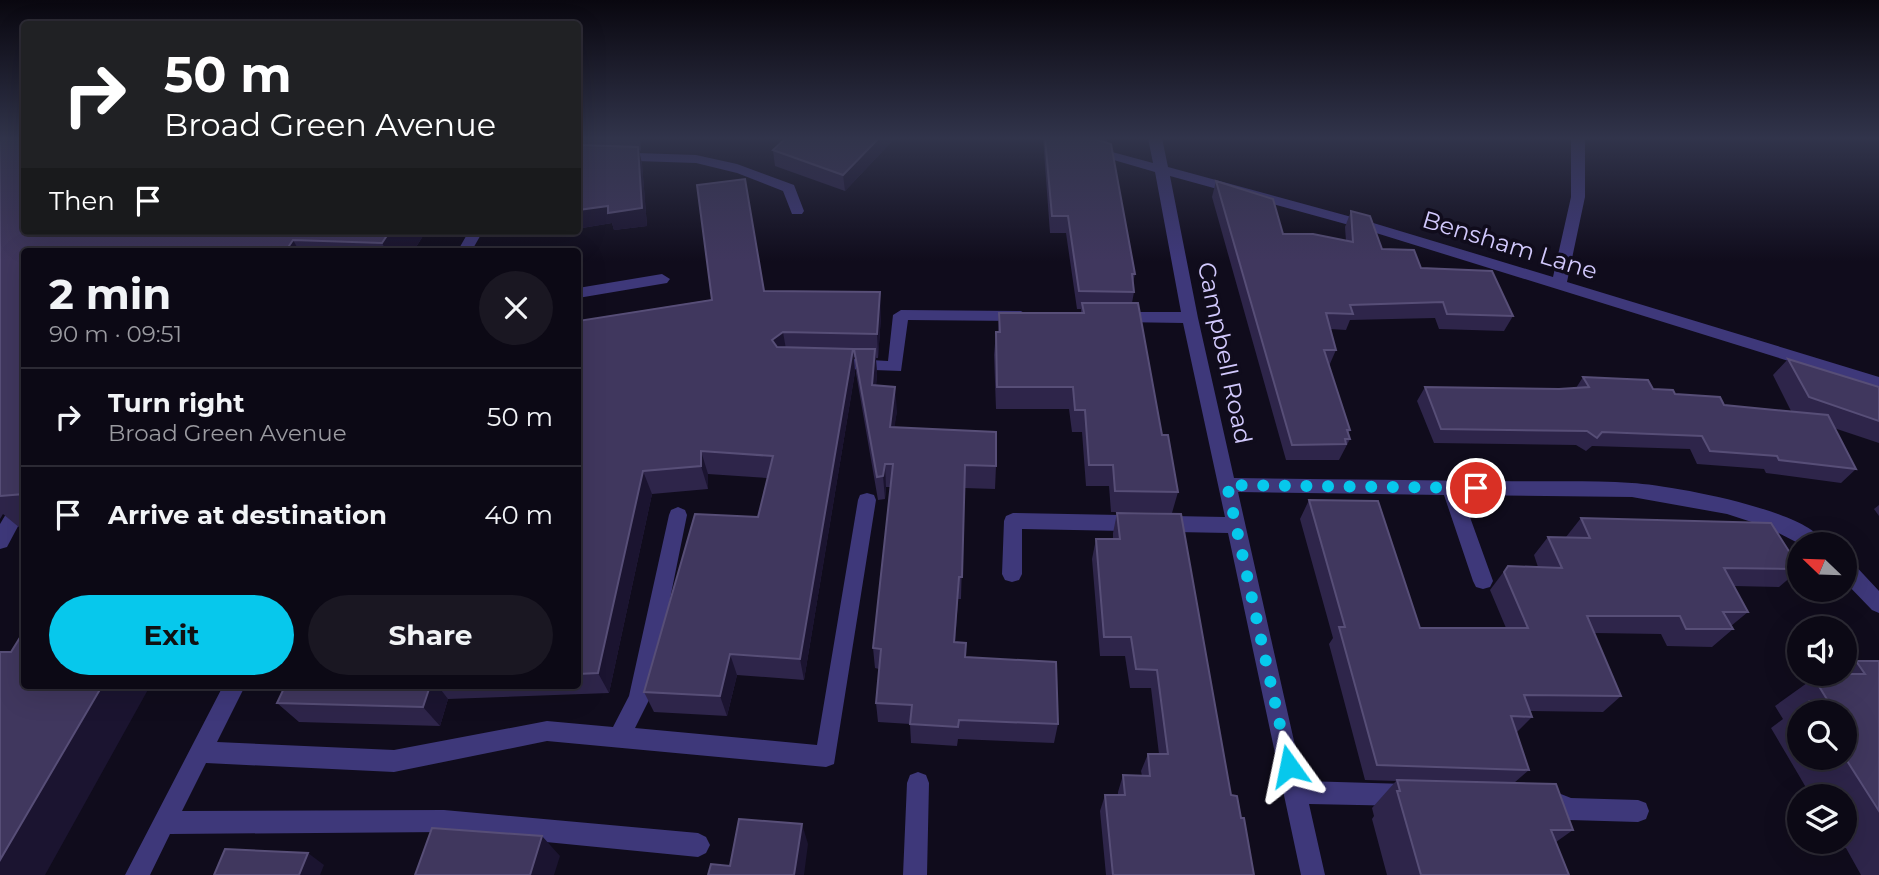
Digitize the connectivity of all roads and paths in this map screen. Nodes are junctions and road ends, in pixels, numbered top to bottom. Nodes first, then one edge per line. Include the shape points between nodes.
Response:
1 (764, 179) edge
2 (1163, 179) edge
3 (1200, 179) edge
4 (1578, 179) edge
5 (797, 211) dead end
6 (662, 279) dead end
7 (1559, 284) junction
8 (581, 292) edge
9 (1039, 316) edge
10 (1107, 317) edge
11 (1190, 318) junction
12 (841, 365) edge
13 (1879, 383) edge
14 (1227, 485) junction
15 (1450, 487) junction
16 (867, 500) dead end
17 (21, 504) edge
18 (678, 515) dead end
19 (1236, 525) junction
20 (1794, 532) edge
21 (3, 536) edge
22 (1012, 574) dead end
23 (1483, 581) dead end
24 (1857, 581) edge
25 (1879, 604) edge
26 (232, 689) edge
27 (619, 737) junction
28 (200, 752) junction
29 (918, 783) dead end
30 (1295, 792) junction
31 (1429, 796) edge
32 (1522, 798) edge
33 (1638, 811) dead end
34 (164, 822) junction
35 (698, 845) dead end
36 (137, 875) edge
37 (915, 875) edge
38 (1313, 875) edge

1 - 5 street via 789,188
2 - 11 street, Campbell Road
3 - 7 street, Bensham Lane
4 - 7 street
6 - 8 street
7 - 13 street, Bensham Lane
9 - 12 street via 901,315 895,366
10 - 11 street
11 - 14 street, Campbell Road
14 - 15 street
14 - 19 street, Campbell Road
15 - 20 street via 1672,494 1748,513
15 - 23 street
16 - 27 street via 826,756
17 - 21 street
18 - 27 street via 639,698
19 - 22 street via 1013,521
19 - 30 street, Campbell Road
24 - 25 street
26 - 28 street
27 - 28 street via 547,731 394,761
28 - 34 street
29 - 37 street
30 - 31 street
30 - 38 street, Campbell Road
32 - 33 street via 1549,799 1570,810
34 - 35 street via 444,821
34 - 36 street

